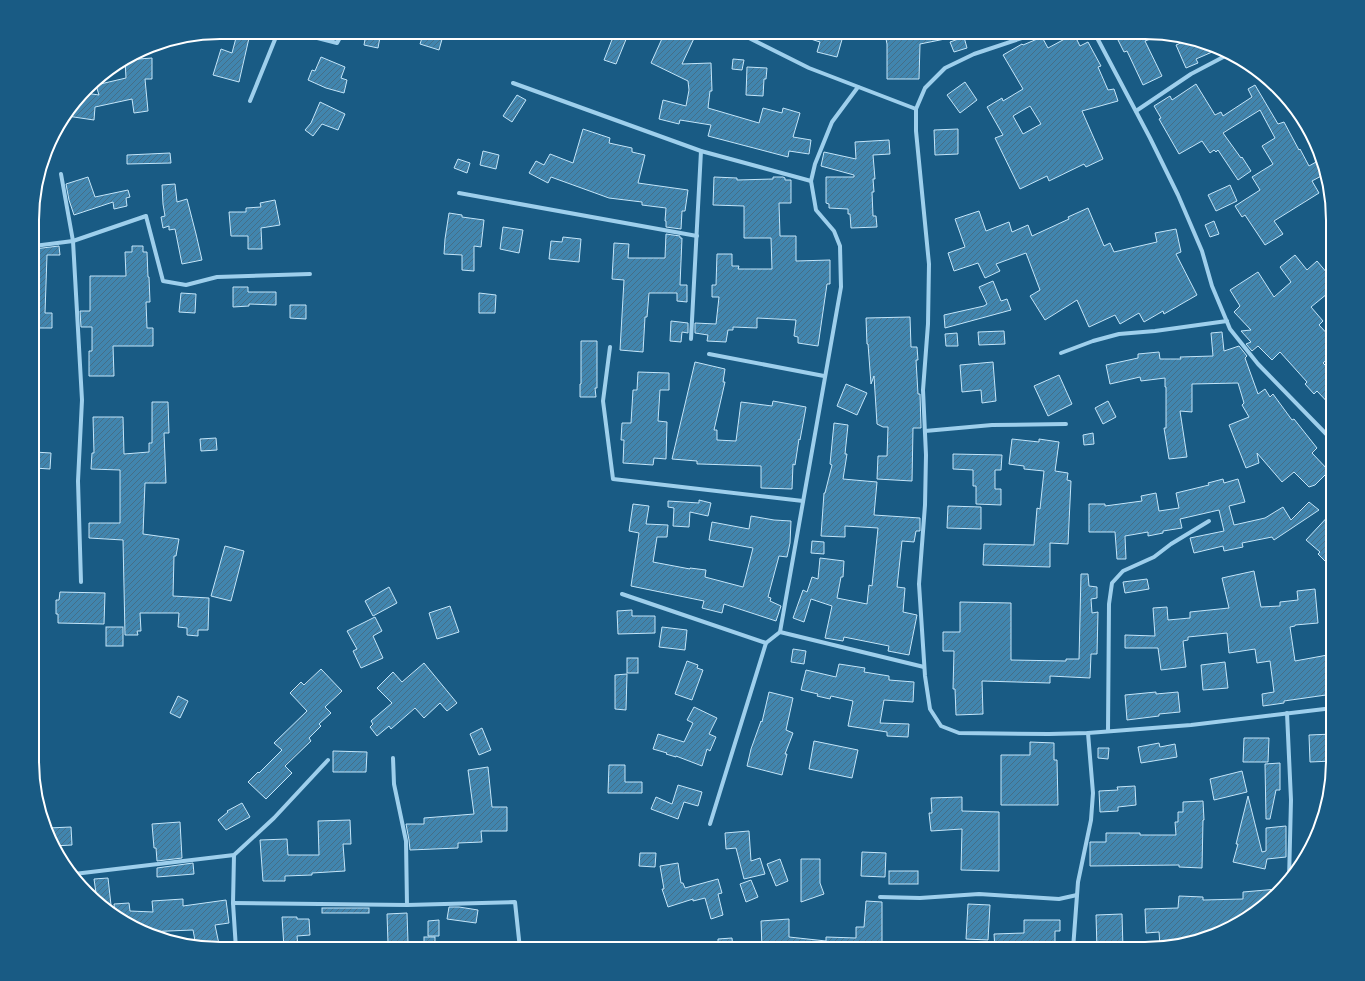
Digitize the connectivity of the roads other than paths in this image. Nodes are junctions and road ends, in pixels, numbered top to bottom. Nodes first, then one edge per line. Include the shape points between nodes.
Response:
1 (275, 39) edge
2 (319, 39) edge
3 (340, 39) edge
4 (751, 39) edge
5 (1019, 39) edge
6 (1098, 39) edge
7 (1223, 57) edge
8 (513, 83) dead end
9 (858, 87) junction
10 (250, 101) dead end
11 (916, 109) junction
12 (1136, 111) junction
13 (701, 151) junction
14 (61, 174) dead end
15 (811, 181) junction
16 (459, 193) dead end
17 (697, 236) junction
18 (73, 241) junction
19 (39, 245) edge
20 (310, 274) dead end
21 (1227, 321) junction
22 (691, 340) dead end
23 (610, 347) dead end
24 (1061, 353) dead end
25 (709, 354) dead end
26 (824, 376) junction
27 (1066, 424) dead end
28 (925, 431) junction
29 (1326, 434) edge
30 (803, 501) junction
31 (1209, 521) dead end
32 (82, 582) dead end
33 (622, 594) dead end
34 (780, 632) junction
35 (766, 643) junction
36 (924, 667) junction
37 (1326, 709) edge
38 (1287, 713) junction
39 (1108, 731) junction
40 (1088, 733) junction
41 (393, 758) dead end
42 (328, 760) dead end
43 (710, 824) dead end
44 (234, 855) junction
45 (1289, 871) edge
46 (78, 873) edge
47 (1077, 895) junction
48 (880, 897) dead end
49 (233, 904) junction
50 (407, 905) junction
51 (236, 942) edge
52 (519, 942) edge
53 (1074, 942) edge

1 - 10 street
2 - 3 street via 337,44
4 - 9 street via 809,68
5 - 11 street via 974,54 945,68 925,88
6 - 12 street
7 - 12 street via 1191,74
8 - 13 street
9 - 11 street
9 - 15 street via 832,122
11 - 28 street via 929,264 923,390
12 - 21 street via 1178,195 1202,251 1212,286
13 - 15 street
13 - 17 street
14 - 18 street
15 - 26 street via 816,210 834,231 840,246 841,287
16 - 17 street
17 - 22 street
18 - 19 street
18 - 20 street via 146,216 163,281 186,285 217,276
18 - 32 street via 82,400 78,481
21 - 24 street via 1119,334
21 - 29 street via 1258,364
23 - 30 street via 603,401 613,479
25 - 26 street
26 - 30 street
27 - 28 street via 992,425
28 - 36 street via 925,505 919,584
30 - 34 street
31 - 39 street via 1154,557 1123,571 1112,583 1108,604
33 - 35 street
34 - 35 street
34 - 36 street
35 - 43 street
36 - 40 street via 930,709 941,726 959,733
37 - 38 street
38 - 39 street via 1191,725
38 - 45 street via 1291,800
39 - 40 street
40 - 47 street via 1093,793 1091,820
41 - 50 street via 394,784 406,841
42 - 44 street via 274,818
44 - 46 street
44 - 49 street
47 - 48 street via 1059,899 979,894 920,898
47 - 53 street
49 - 50 street
49 - 51 street
50 - 52 street via 515,902

